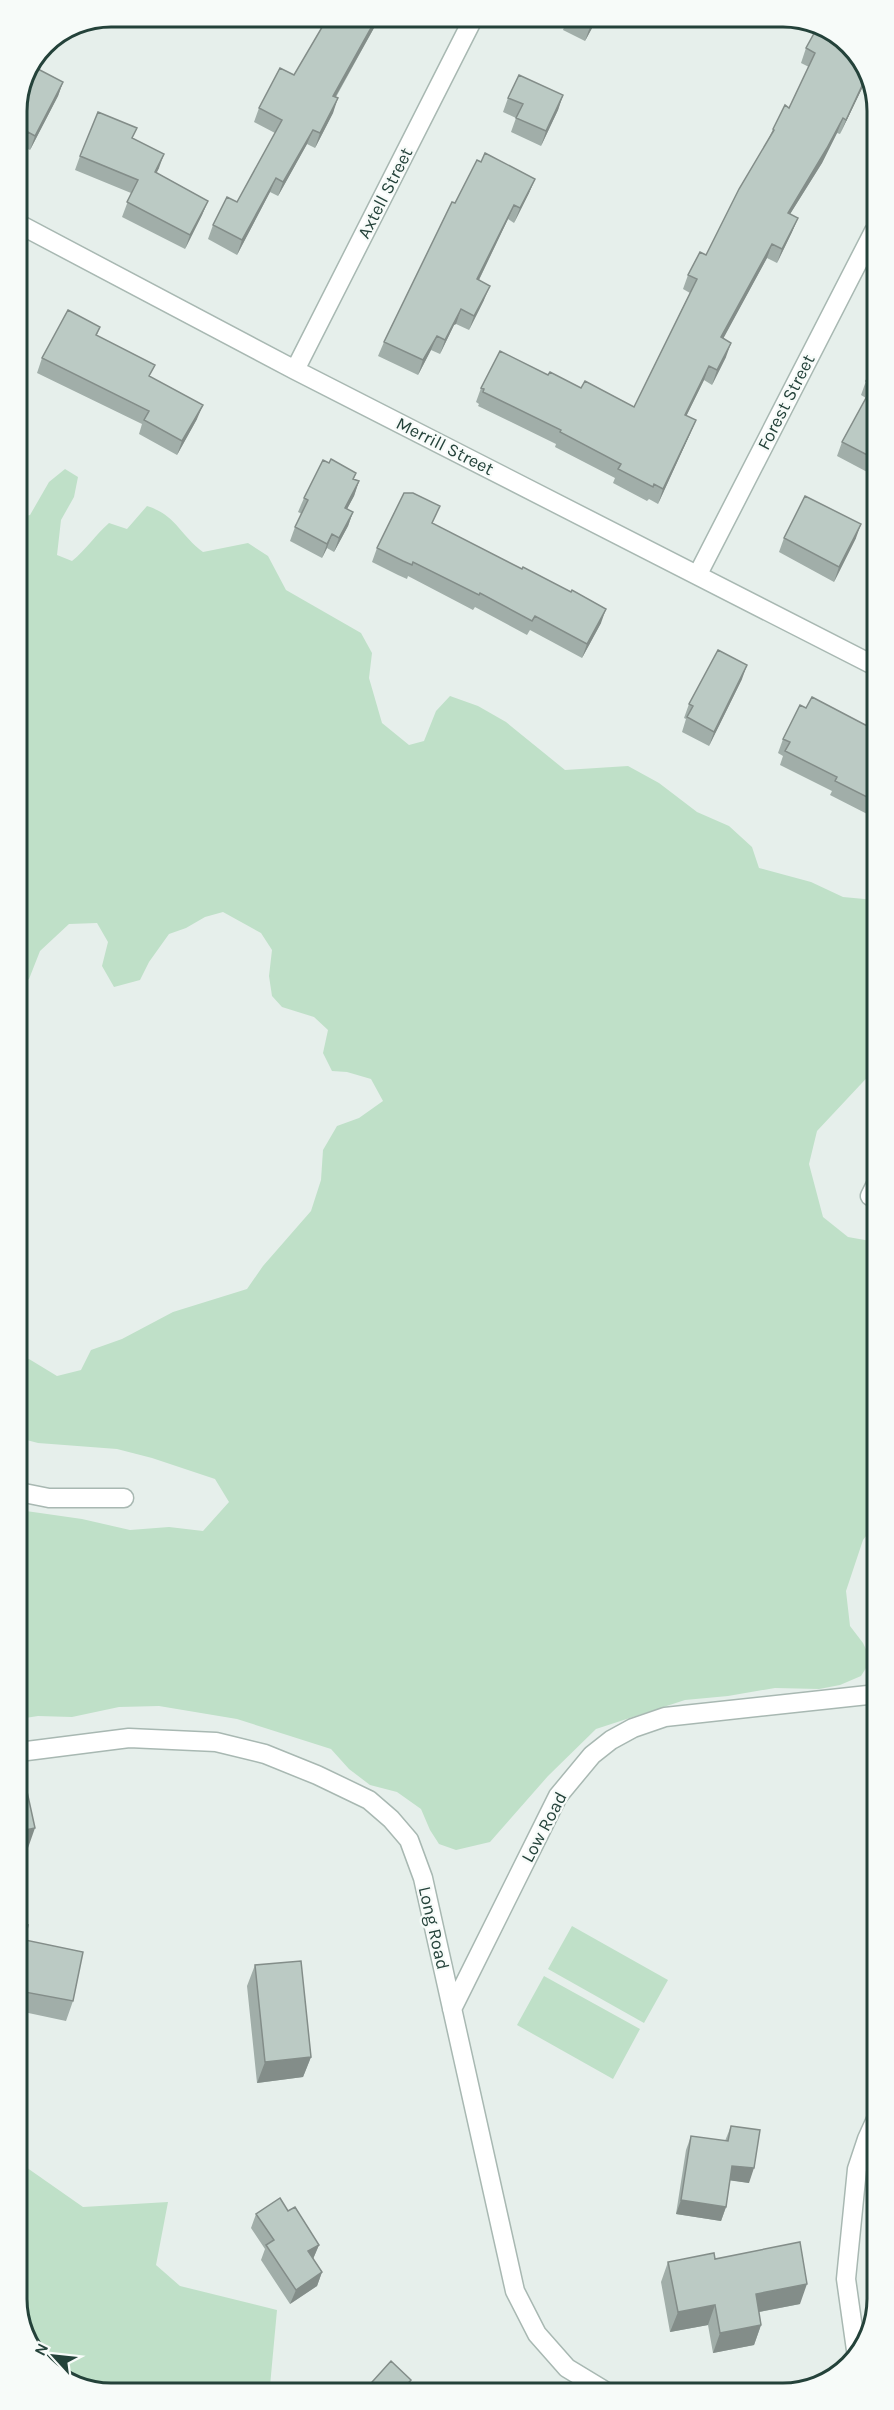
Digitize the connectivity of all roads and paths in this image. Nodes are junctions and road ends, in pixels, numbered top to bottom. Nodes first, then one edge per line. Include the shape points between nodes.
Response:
1 (469, 27) edge
2 (27, 228) edge
3 (867, 245) edge
4 (296, 370) junction
5 (698, 574) junction
6 (867, 662) edge
7 (27, 1494) edge
8 (124, 1498) dead end
9 (867, 1695) edge
10 (27, 1751) edge
11 (452, 2008) junction
12 (867, 2139) edge
13 (855, 2343) edge
14 (592, 2383) edge

1 - 4 street, Axtell Street
2 - 4 street, Merrill Street
3 - 5 street, Forest Street
4 - 5 street, Merrill Street
5 - 6 street, Merrill Street
7 - 8 street via 49,1498
9 - 11 street, Low Road via 665,1717 611,1740 592,1755 558,1797
10 - 11 street, Long Road via 129,1738 216,1742 265,1754 369,1800 409,1840 423,1878
11 - 14 street, Long Road via 515,2291 537,2334 567,2368
12 - 13 street via 857,2169 846,2279

